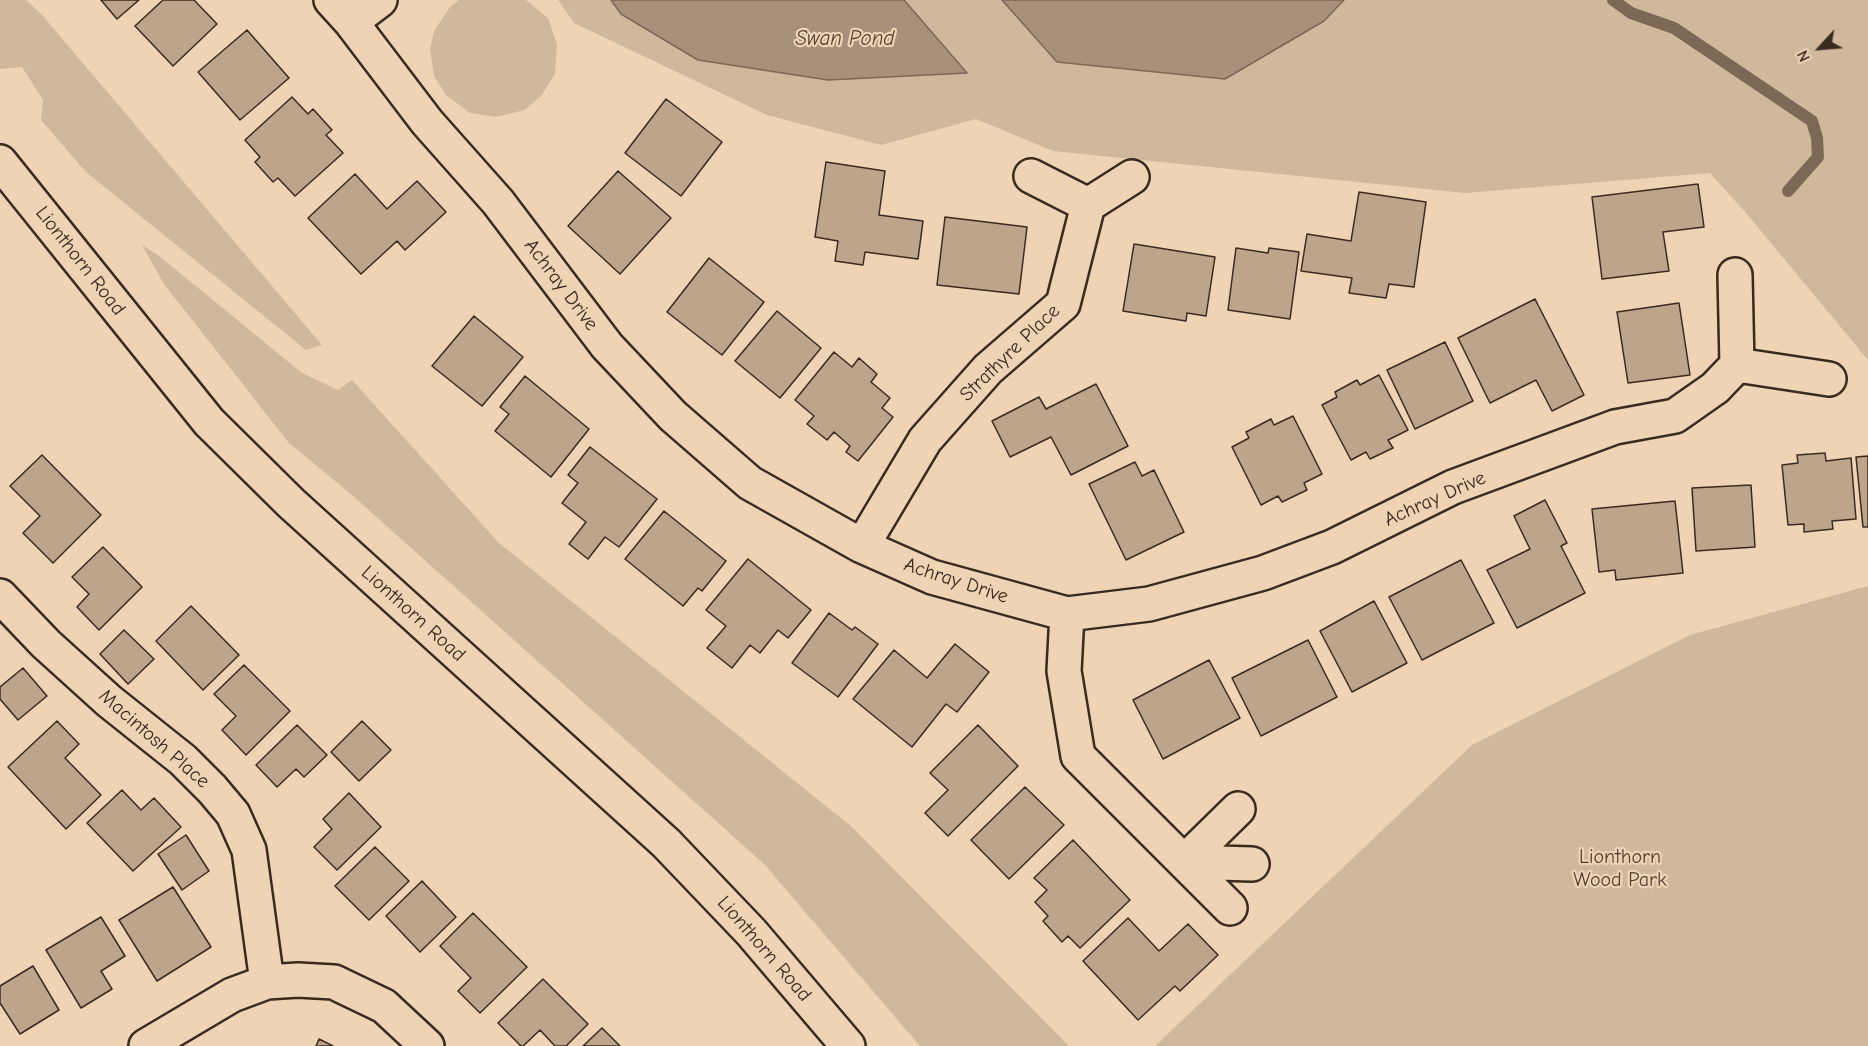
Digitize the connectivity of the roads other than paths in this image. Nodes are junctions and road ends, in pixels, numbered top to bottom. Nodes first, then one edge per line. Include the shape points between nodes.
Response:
1 (380, 0) edge
2 (341, 11) edge
3 (0, 162) edge
4 (1031, 176) dead end
5 (1132, 177) dead end
6 (1088, 205) junction
7 (1735, 275) dead end
8 (1737, 364) junction
9 (1829, 379) dead end
10 (862, 546) junction
11 (0, 596) edge
12 (1067, 614) junction
13 (1238, 809) dead end
14 (1184, 862) junction
15 (1252, 864) dead end
16 (1230, 908) dead end
17 (267, 982) junction
18 (146, 1046) edge
19 (427, 1046) edge
20 (848, 1046) edge

1 - 2 street, Achray Drive
2 - 10 street, Achray Drive via 428,122 498,202 607,346 673,416 750,483
3 - 20 street, Lionthorn Road via 209,422 291,503 666,843 751,932
4 - 6 street
5 - 6 street
6 - 10 street, Strathyre Place via 1063,304 988,369 925,440
7 - 8 street
8 - 9 street
8 - 12 street, Achray Drive via 1715,388 1675,416 1615,427 1453,487 1322,551 1263,573 1149,604
10 - 12 street, Achray Drive via 932,577
11 - 17 street, Macintosh Place via 109,701 183,760 233,814 249,850
12 - 14 street via 1064,671 1078,756
13 - 14 street
14 - 15 street
14 - 16 street
17 - 18 street via 232,995
17 - 19 street via 334,982 384,1006

